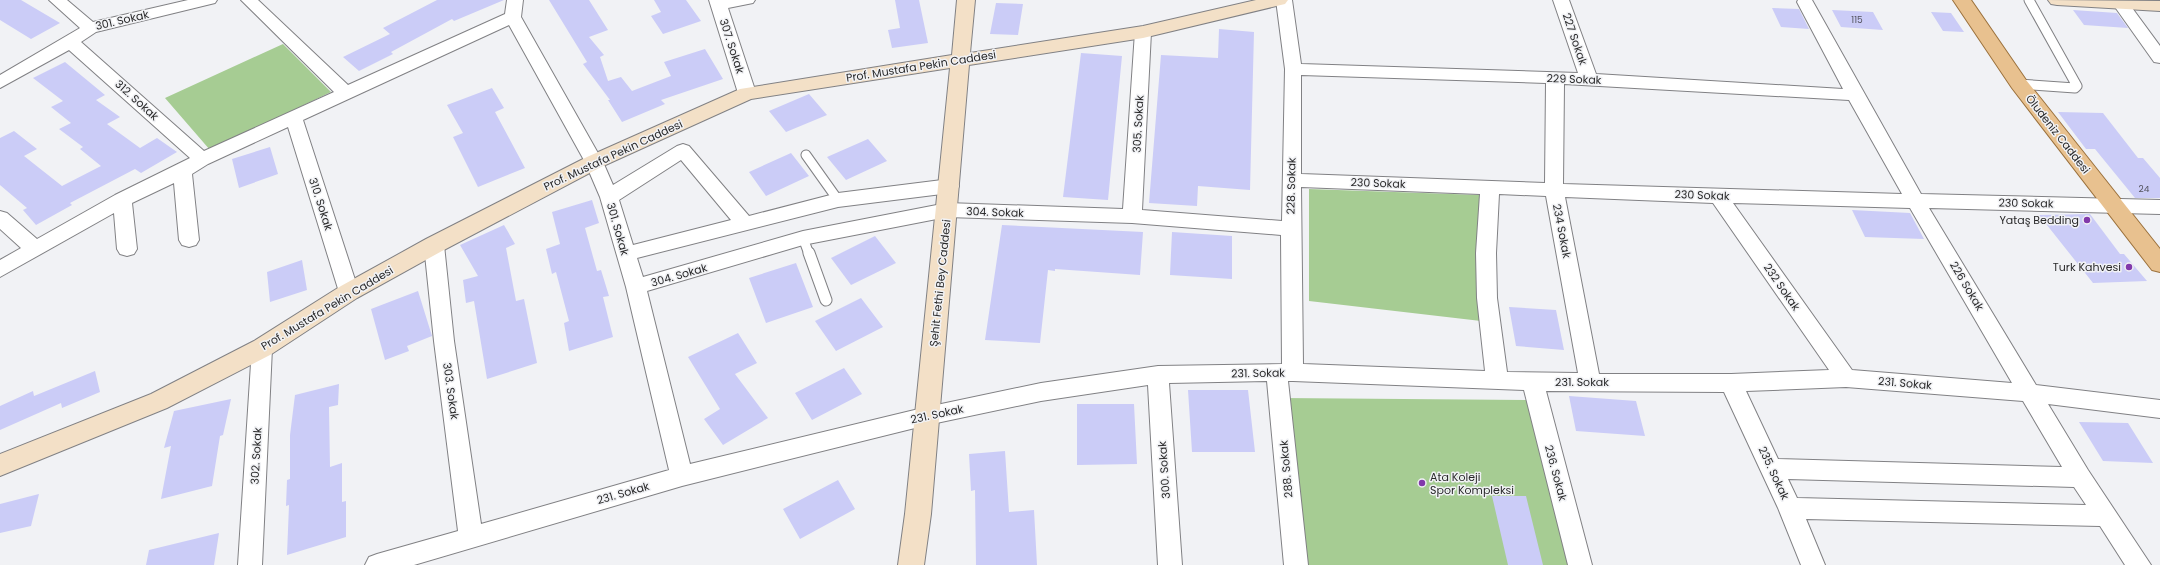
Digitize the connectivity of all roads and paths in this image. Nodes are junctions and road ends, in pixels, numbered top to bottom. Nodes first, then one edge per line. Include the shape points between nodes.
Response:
1 (57, 0) edge
2 (209, 0) edge
3 (249, 0) edge
4 (748, 0) edge
5 (966, 0) edge
6 (1279, 0) edge
7 (1284, 0) edge
8 (1561, 0) edge
9 (1962, 0) edge
10 (2029, 0) edge
11 (2056, 0) edge
12 (718, 2) edge
13 (1805, 2) dead end
14 (2121, 4) junction
15 (2160, 6) edge
16 (514, 8) edge
17 (90, 28) junction
18 (1143, 32) junction
19 (70, 42) junction
20 (2160, 58) edge
21 (962, 59) junction
22 (1293, 69) junction
23 (1555, 78) junction
24 (1589, 79) junction
25 (0, 82) edge
26 (2020, 84) junction
27 (345, 92) junction
28 (747, 93) junction
29 (1854, 96) junction
30 (293, 116) junction
31 (806, 155) dead end
32 (202, 159) junction
33 (594, 162) junction
34 (182, 171) junction
35 (1291, 180) junction
36 (950, 186) junction
37 (1490, 187) junction
38 (1554, 189) junction
39 (1718, 196) junction
40 (609, 197) junction
41 (122, 200) junction
42 (838, 200) junction
43 (1915, 200) junction
44 (2113, 206) junction
45 (2160, 207) edge
46 (947, 210) junction
47 (1132, 216) junction
48 (0, 218) edge
49 (745, 224) junction
50 (1291, 229) junction
51 (803, 238) junction
52 (190, 240) dead end
53 (434, 245) junction
54 (34, 248) junction
55 (127, 249) dead end
56 (625, 254) junction
57 (2160, 264) edge
58 (0, 269) edge
59 (636, 287) junction
60 (349, 292) junction
61 (826, 300) dead end
62 (262, 348) junction
63 (1285, 373) junction
64 (1158, 375) junction
65 (1846, 378) junction
66 (1498, 380) junction
67 (1532, 382) junction
68 (1590, 382) junction
69 (1731, 383) junction
70 (2032, 393) junction
71 (2160, 409) edge
72 (927, 416) junction
73 (0, 466) edge
74 (1772, 469) junction
75 (682, 476) junction
76 (2080, 477) junction
77 (1790, 508) junction
78 (2106, 516) junction
79 (471, 537) junction
80 (250, 565) edge
81 (377, 565) edge
82 (911, 565) edge
83 (1170, 565) edge
84 (1296, 565) edge
85 (1580, 565) edge
86 (1813, 565) edge
87 (2139, 565) edge

1 - 17 street
2 - 17 street, 301. Sokak
3 - 27 street
4 - 12 street
5 - 21 main road, Şehit Fethi Bey Caddesi
6 - 18 main road, Prof. Mustafa Pekin Caddesi
7 - 22 street, 228. Sokak
8 - 24 street, 227 Sokak
9 - 26 main road, Öludeniz Caddesi
10 - 26 lane via 2077,86 2075,88
11 - 14 main road
12 - 28 street, 307. Sokak
13 - 29 street, 226 Sokak
14 - 15 main road
14 - 20 street
16 - 27 street
16 - 33 street, 301. Sokak
17 - 19 street, 301. Sokak
18 - 21 main road, Prof. Mustafa Pekin Caddesi
18 - 47 street, 305. Sokak
19 - 25 street, 301. Sokak
19 - 32 street, 312. Sokak
21 - 28 main road, Prof. Mustafa Pekin Caddesi
21 - 36 main road, Şehit Fethi Bey Caddesi
22 - 23 street, 229 Sokak
22 - 35 street, 228. Sokak
23 - 24 street, 229 Sokak
23 - 38 street, 234 Sokak
24 - 29 street, 229 Sokak
26 - 44 main road, Öludeniz Caddesi
27 - 30 street
28 - 33 main road, Prof. Mustafa Pekin Caddesi
29 - 43 street, 226 Sokak
30 - 32 street
30 - 60 street, 310. Sokak
31 - 42 lane
32 - 34 street
33 - 40 street, 301. Sokak
33 - 53 main road, Prof. Mustafa Pekin Caddesi
34 - 41 street
34 - 52 street
35 - 37 street, 230 Sokak
35 - 50 street, 228. Sokak
36 - 42 street
36 - 46 main road, Şehit Fethi Bey Caddesi
37 - 38 street, 230 Sokak
37 - 66 street via 1486,253 1487,298
38 - 39 street, 230 Sokak
38 - 68 street, 234 Sokak
39 - 43 street, 230 Sokak
39 - 65 street, 232 Sokak
40 - 49 street via 682,150
40 - 56 street, 301. Sokak
41 - 54 street
41 - 55 street
42 - 49 street
43 - 44 street, 230 Sokak
43 - 70 street, 226 Sokak
44 - 45 street, 230 Sokak
44 - 57 main road, Öludeniz Caddesi
46 - 47 street, 304. Sokak
46 - 51 street, 304. Sokak
46 - 72 main road, Şehit Fethi Bey Caddesi
47 - 50 street, 304. Sokak
48 - 54 street
49 - 56 street
50 - 63 street, 228. Sokak
51 - 59 street, 304. Sokak
51 - 61 lane
53 - 60 main road, Prof. Mustafa Pekin Caddesi
53 - 79 street, 303. Sokak via 444,341
54 - 58 street
56 - 59 street, 301. Sokak
59 - 75 street, 301. Sokak
60 - 62 main road, Prof. Mustafa Pekin Caddesi
62 - 73 main road, Prof. Mustafa Pekin Caddesi via 159,401
62 - 80 street, 302. Sokak
63 - 64 street, 231. Sokak
63 - 66 street, 231. Sokak
63 - 84 street, 288. Sokak
64 - 72 street, 231. Sokak via 1041,392
64 - 83 street, 300. Sokak
65 - 69 street, 231. Sokak
65 - 70 street, 231. Sokak
66 - 67 street, 231. Sokak
67 - 68 street, 231. Sokak
67 - 85 street, 236. Sokak
68 - 69 street, 231. Sokak
69 - 74 street, 235. Sokak
70 - 71 street, 231. Sokak
70 - 76 street, 226 Sokak
72 - 75 street, 231. Sokak
72 - 82 main road, Şehit Fethi Bey Caddesi
74 - 76 street
74 - 77 street, 235. Sokak
75 - 79 street, 231. Sokak
76 - 78 street, 226 Sokak
77 - 78 street
77 - 86 street, 235. Sokak
78 - 87 street, 226 Sokak
79 - 81 street, 231. Sokak

